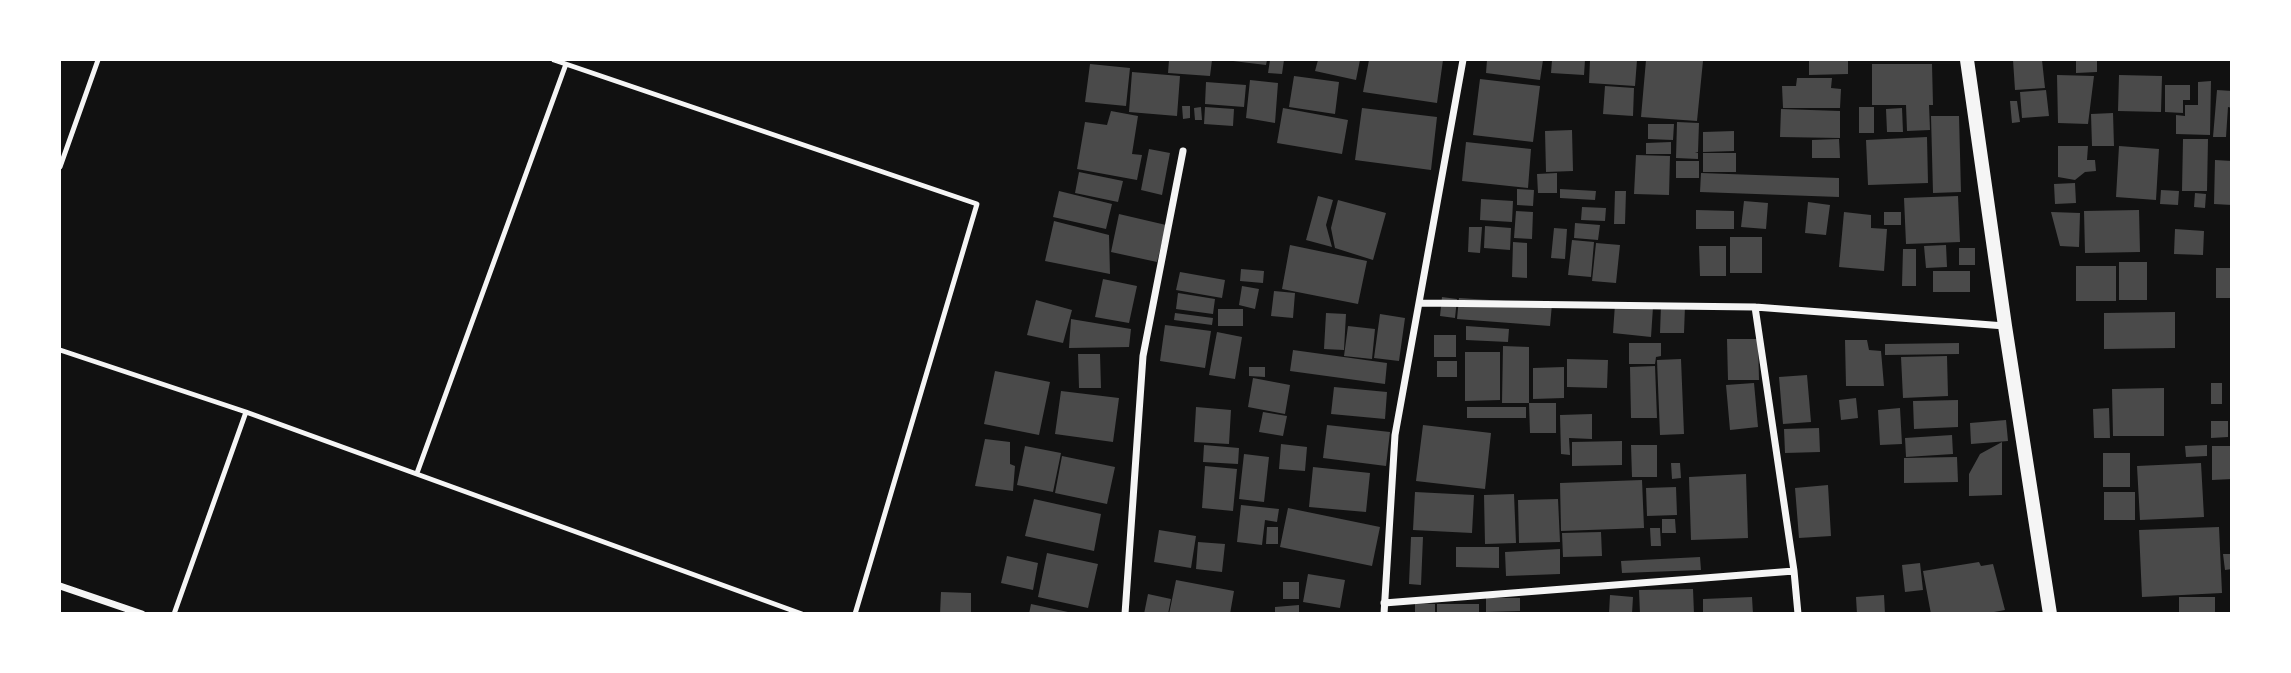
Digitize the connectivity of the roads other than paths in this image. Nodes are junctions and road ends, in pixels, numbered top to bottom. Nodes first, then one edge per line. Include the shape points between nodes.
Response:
1 (98, 60) edge
2 (554, 60) edge
3 (1463, 60) edge
4 (1967, 60) edge
5 (566, 64) junction
6 (1183, 151) dead end
7 (60, 167) edge
8 (1420, 303) junction
9 (1755, 306) junction
10 (2005, 326) junction
11 (60, 350) edge
12 (246, 412) junction
13 (417, 473) junction
14 (1794, 571) junction
15 (60, 586) edge
16 (1384, 603) junction
17 (142, 614) edge
18 (174, 614) edge
19 (802, 614) edge
20 (855, 614) edge
21 (1125, 614) edge
22 (1384, 614) edge
23 (1798, 614) edge
24 (2050, 614) edge

1 - 7 lane
2 - 5 lane
3 - 8 street
4 - 10 main road
5 - 13 lane
5 - 20 lane via 977,204
6 - 21 street via 1143,356
8 - 9 street
8 - 16 street via 1395,435
9 - 10 street
9 - 14 street
10 - 24 main road
11 - 12 lane
12 - 13 lane
12 - 18 lane
13 - 19 lane
14 - 16 street
14 - 23 street
15 - 17 street
16 - 22 street

